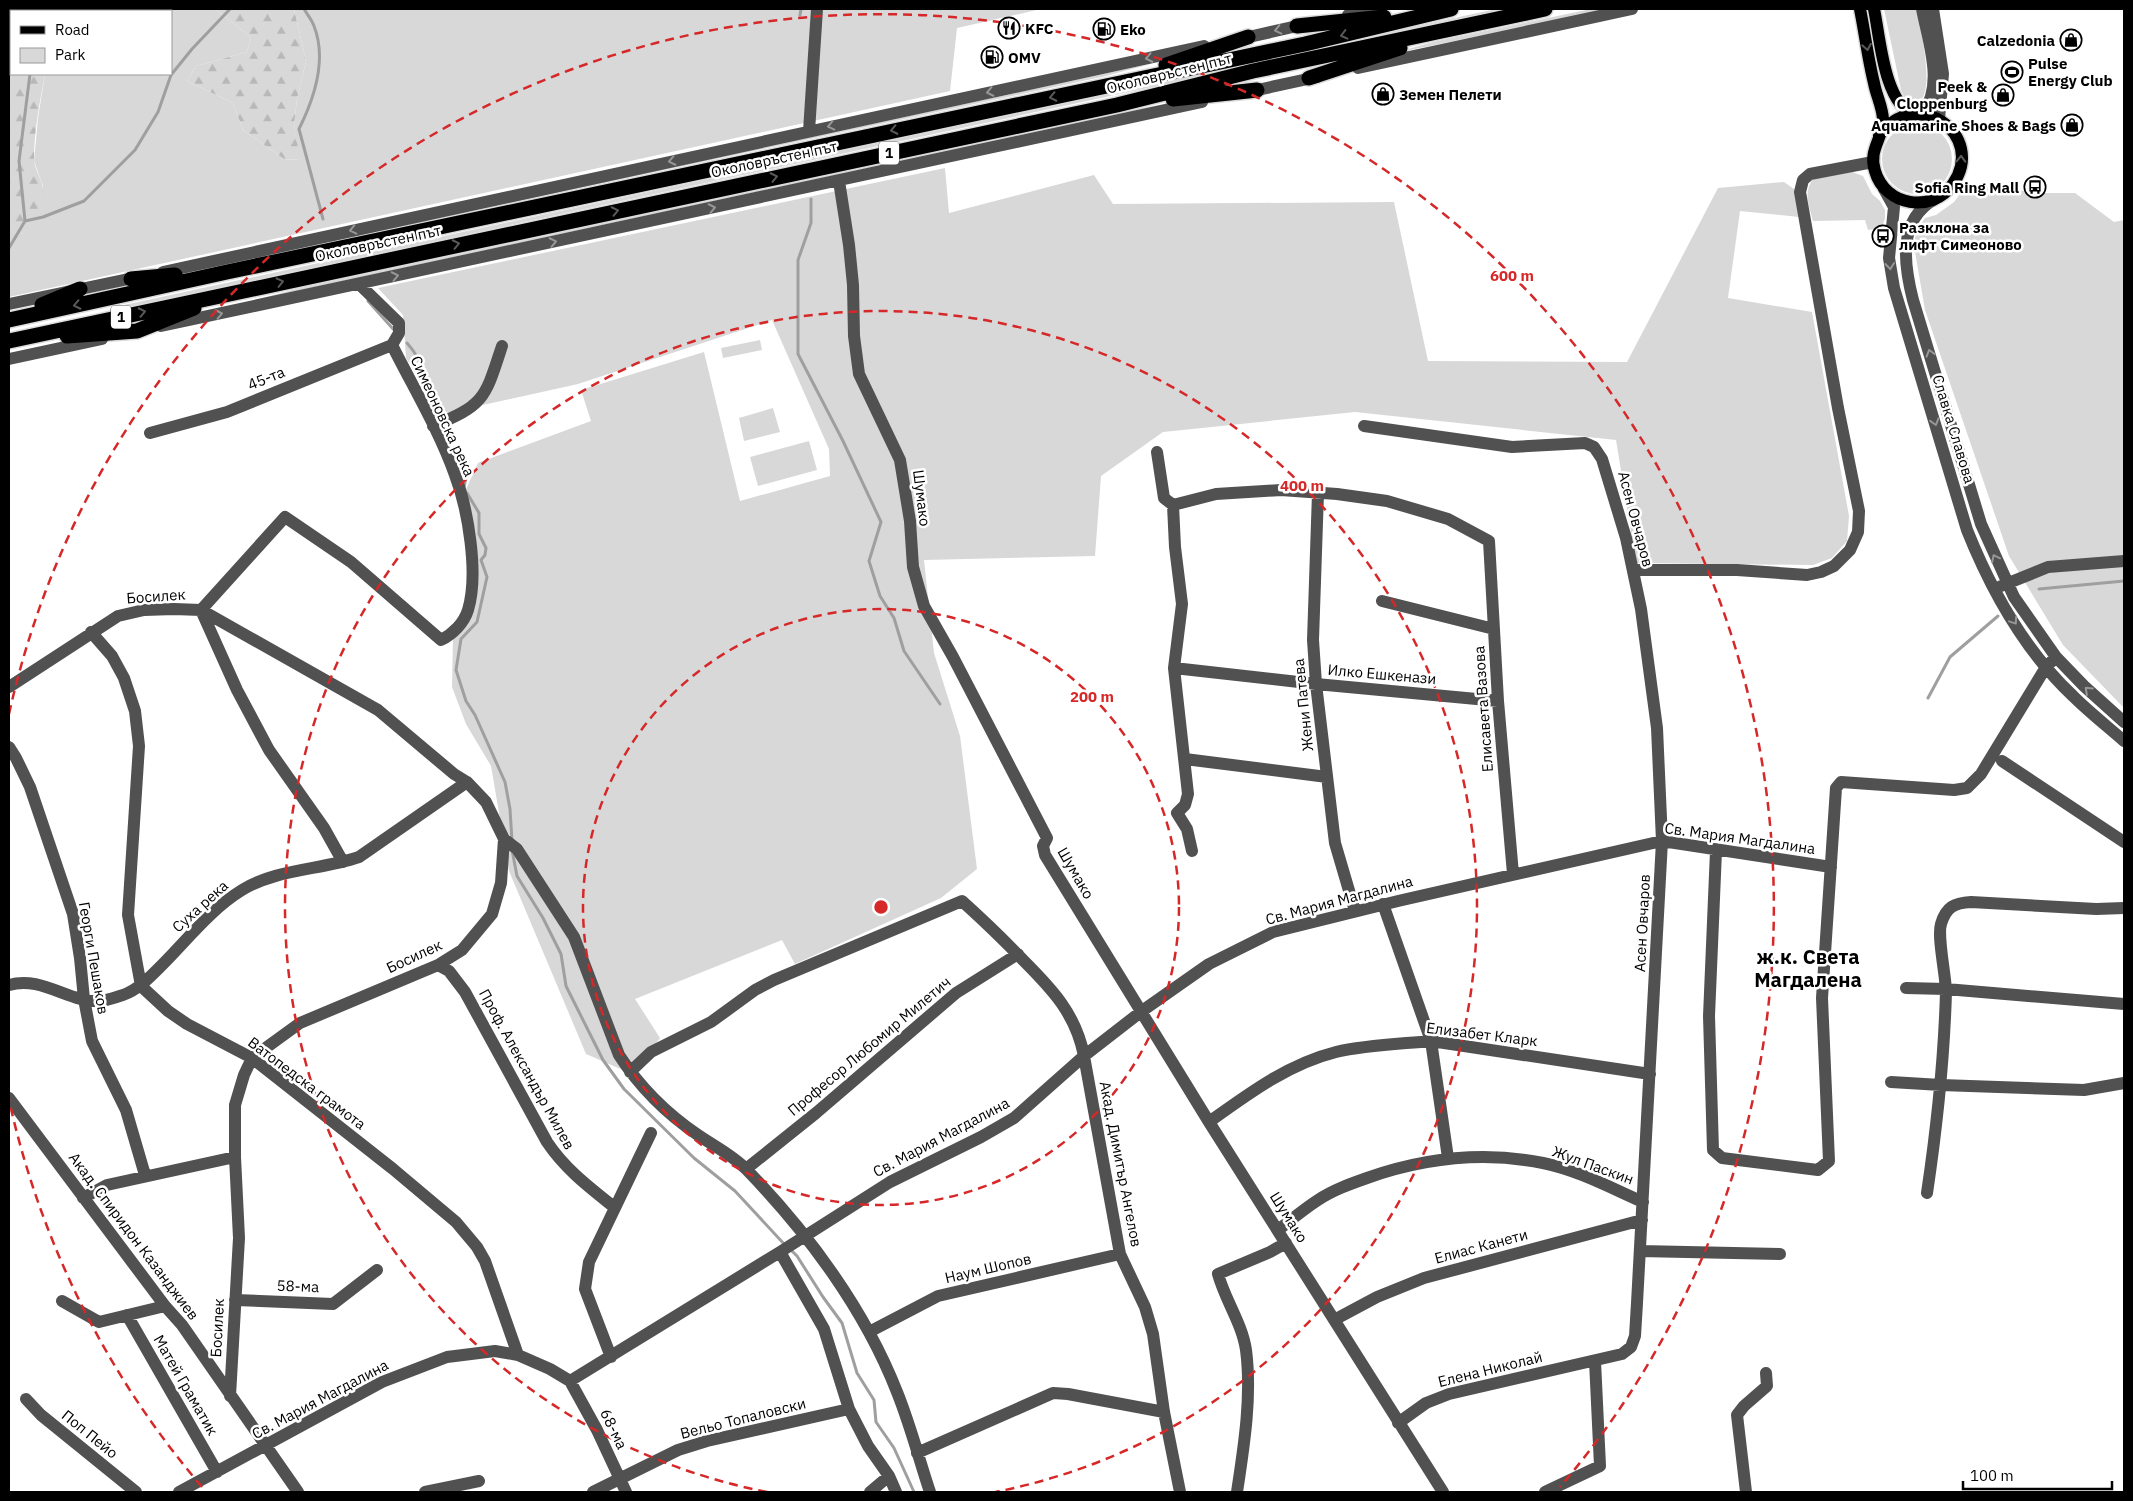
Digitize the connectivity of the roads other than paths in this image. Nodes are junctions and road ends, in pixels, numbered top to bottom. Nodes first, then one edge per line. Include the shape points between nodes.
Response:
1 (816, 9) edge
2 (1377, 9) edge
3 (1546, 9) edge
4 (1632, 9) edge
5 (1860, 9) edge
6 (1874, 9) edge
7 (1922, 9) edge
8 (1933, 9) edge
9 (1447, 10) edge
10 (1471, 25) junction
11 (1297, 26) junction
12 (1248, 37) junction
13 (1309, 78) junction
14 (1101, 87) junction
15 (1257, 90) junction
16 (1117, 105) junction
17 (1918, 114) junction
18 (1939, 119) junction
19 (809, 131) junction
20 (1879, 136) junction
21 (1873, 162) junction
22 (839, 181) junction
23 (1882, 186) junction
24 (1938, 198) junction
25 (227, 272) junction
26 (131, 278) junction
27 (359, 284) junction
28 (80, 289) junction
29 (233, 293) junction
30 (9, 304) edge
31 (9, 320) edge
32 (137, 331) junction
33 (11, 340) edge
34 (392, 345) junction
35 (502, 346) dead end
36 (9, 359) edge
37 (433, 426) junction
38 (1364, 426) dead end
39 (150, 433) dead end
40 (1158, 452) dead end
41 (1318, 493) junction
42 (1173, 505) junction
43 (2124, 561) edge
44 (1633, 570) junction
45 (2007, 583) junction
46 (1993, 589) junction
47 (1382, 601) dead end
48 (201, 610) junction
49 (1494, 629) junction
50 (91, 632) junction
51 (2056, 657) junction
52 (2046, 667) junction
53 (1174, 668) junction
54 (1316, 684) junction
55 (9, 687) edge
56 (1498, 701) junction
57 (2124, 722) edge
58 (2124, 741) edge
59 (9, 748) edge
60 (1185, 760) junction
61 (2002, 762) dead end
62 (1327, 777) junction
63 (467, 782) junction
64 (504, 839) junction
65 (1662, 841) junction
66 (2124, 842) edge
67 (1192, 851) dead end
68 (1716, 851) junction
69 (343, 862) junction
70 (1831, 867) junction
71 (1513, 874) junction
72 (1383, 904) junction
73 (2124, 908) edge
74 (1354, 911) junction
75 (1018, 954) junction
76 (438, 965) junction
77 (9, 985) edge
78 (141, 986) junction
79 (1906, 988) dead end
80 (1946, 989) junction
81 (84, 999) junction
82 (2124, 1004) edge
83 (1142, 1011) junction
84 (1431, 1041) junction
85 (1084, 1056) junction
86 (252, 1058) junction
87 (630, 1072) junction
88 (1650, 1074) junction
89 (1891, 1082) dead end
90 (2124, 1083) edge
91 (1942, 1086) junction
92 (9, 1098) edge
93 (1209, 1122) junction
94 (651, 1133) dead end
95 (235, 1157) junction
96 (1448, 1158) junction
97 (746, 1168) junction
98 (145, 1175) junction
99 (1927, 1194) dead end
100 (83, 1198) junction
101 (1643, 1202) junction
102 (614, 1207) junction
103 (1642, 1220) junction
104 (1278, 1230) junction
105 (804, 1236) junction
106 (1286, 1243) junction
107 (1640, 1251) junction
108 (780, 1252) junction
109 (1120, 1254) junction
110 (1780, 1254) dead end
111 (377, 1270) dead end
112 (235, 1300) junction
113 (62, 1301) dead end
114 (164, 1306) junction
115 (127, 1315) junction
116 (1334, 1320) junction
117 (869, 1332) junction
118 (518, 1355) junction
119 (611, 1357) junction
120 (1595, 1361) junction
121 (1766, 1373) dead end
122 (570, 1381) junction
123 (230, 1396) junction
124 (26, 1398) dead end
125 (848, 1410) junction
126 (1164, 1412) junction
127 (1398, 1423) junction
128 (265, 1446) junction
129 (917, 1454) junction
130 (216, 1472) junction
131 (889, 1476) junction
132 (620, 1480) junction
133 (479, 1481) dead end
134 (136, 1492) edge
135 (179, 1492) edge
136 (298, 1492) edge
137 (425, 1492) edge
138 (593, 1492) edge
139 (626, 1492) edge
140 (870, 1492) edge
141 (896, 1492) edge
142 (930, 1492) edge
143 (1180, 1492) edge
144 (1237, 1492) edge
145 (1443, 1492) edge
146 (1545, 1492) edge
147 (1746, 1492) edge

1 - 19 street
2 - 11 street
3 - 10 highway, Околовръстен път / 1
4 - 13 street
5 -> 20 main road via 1882,112
6 - 17 main road via 1893,94 1901,107
7 - 17 street via 1933,76 1931,98
8 - 18 street via 1943,74
9 - 11 highway
9 -> 14 highway, Околовръстен път / 1
10 - 13 highway
10 - 16 highway, Околовръстен път / 1 via 1253,71
11 -> 12 street
12 - 14 highway
12 -> 19 street
13 - 15 street
14 -> 25 highway, Околовръстен път / 1
15 - 16 highway
15 - 22 street
29 -> 16 highway, Околовръстен път / 1
17 - 18 main road
17 - 20 main road via 1897,119
24 -> 18 main road via 1956,180 1961,163 1956,138 1946,123
19 -> 26 street
20 - 21 main road
21 - 23 main road
21 - 44 street via 1810,174 1803,180 1800,192 1859,511 1858,532 1850,550 1834,566 1807,575 1738,570
27 -> 22 street
22 - 83 street, Шумако via 850,245 858,368 870,401 900,460 910,521 913,567 924,606 1047,838 1043,846 1045,855
23 - 24 main road via 1896,197 1912,203
23 -> 46 street, Славка Славова via 1894,207 1889,249 1894,288 1967,530
45 -> 24 street, Славка Славова via 1981,524 1909,284 1906,256 1912,219 1925,205
25 - 26 highway
25 -> 31 highway, Околовръстен път / 1
26 - 28 street
32 -> 27 street
27 - 34 street via 398,322 399,333
28 - 30 street
28 - 31 highway
29 - 32 highway
33 -> 29 highway, Околовръстен път / 1
32 - 33 highway
32 - 36 street
34 - 37 street, Симеоновска река
34 - 39 street, 45-та via 227,412
35 - 37 street via 481,399 470,410
37 - 48 street, Симеоновска река via 455,474 471,546 473,576 468,611 453,633 441,640 352,562 285,517
38 - 44 street, Асен Овчаров via 1512,447 1585,443 1594,447 1608,476
40 - 42 street via 1164,498
41 - 42 street via 1281,490 1216,494
41 - 49 street, Елисавета Вазова via 1387,502 1448,519 1489,541
41 - 54 street, Жени Патева via 1313,640
42 - 53 street via 1182,604
43 - 45 street via 2048,567
44 - 65 street, Асен Овчаров via 1657,728
45 - 46 street
45 - 51 street, Славка Славова
46 -> 52 street, Славка Славова
47 - 49 street
48 - 50 street, Босилек via 144,610 118,616
48 - 63 street, Босилек via 378,710
48 - 69 street via 237,690 269,750 324,828
49 - 56 street, Елисавета Вазова
50 - 55 street, Босилек
50 - 78 street via 112,656 124,678 135,711 140,746 128,915
51 - 52 street
57 -> 51 street, Славка Славова
52 - 58 street, Славка Славова via 2072,696
52 - 70 street via 1981,774 1967,788 1954,790 1841,782 1836,788
53 - 54 street, Илко Ешкенази
53 - 60 street
54 - 56 street, Илко Ешкенази
54 - 62 street, Жени Патева
56 - 71 street, Елисавета Вазова
59 - 81 street, Георги Пешаков via 30,787 73,914
60 - 62 street
60 - 67 street via 1188,794 1185,805 1177,813 1187,830
61 - 66 street
62 - 74 street, Жени Патева via 1335,843
63 - 64 street, Босилек via 486,802
63 - 69 street, Суха река via 358,856
64 - 76 street, Босилек via 501,883 492,914 462,950
64 - 87 street via 517,849 574,937 619,1055
65 - 68 street, Св. Мария Магдалина
65 - 71 street, Св. Мария Магдалина
65 - 88 street, Асен Овчаров
68 - 70 street, Св. Мария Магдалина
68 - 70 street via 1709,1016 1713,1150 1722,1158 1818,1170 1829,1161 1822,998
69 - 78 street, Суха река via 272,877 243,889 217,908
71 - 72 street, Св. Мария Магдалина
72 - 74 street, Св. Мария Магдалина
72 - 84 street
73 - 80 street via 1957,903 1946,912 1940,926
74 - 83 street, Св. Мария Магдалина via 1273,932 1209,964
75 - 85 street, Акад. Димитър Ангелов via 1062,1002
75 - 87 street, Акад. Димитър Ангелов via 962,901 774,980 711,1022 651,1052
75 - 97 street, Професор Любомир Милетич via 956,993 816,1113
76 - 86 street, Босилек via 300,1023
76 - 102 street, Проф. Александър Милев via 449,971 465,992 558,1159
77 - 81 street, Суха река via 43,985
78 - 81 street, Суха река via 100,1001
78 - 86 street, Ватопедска грамота via 186,1024
79 - 80 street
80 - 82 street
80 - 91 street
81 - 98 street, Георги Пешаков via 92,1041 126,1110
83 - 85 street, Св. Мария Магдалина
83 - 93 street, Шумако
84 - 88 street, Елизабет Кларк
84 - 93 street, Елизабет Кларк via 1336,1052 1299,1065 1261,1084
84 - 96 street
85 - 105 street, Св. Мария Магдалина via 1014,1118 981,1138 890,1182
85 - 109 street, Акад. Димитър Ангелов
86 - 95 street, Босилек via 235,1105
86 - 118 street, Ватопедска грамота via 456,1222 485,1261
87 - 97 street via 652,1097 696,1134
88 - 101 street, Асен Овчаров
89 - 91 street
90 - 91 street via 2084,1090
91 - 99 street
92 - 100 street, Акад. Спиридон Казанджиев
93 - 104 street, Шумако
94 - 102 street
95 - 98 street
95 - 112 street, Босилек via 239,1238
96 - 101 street, Жул Паскин via 1505,1158 1544,1164 1598,1182
96 - 104 street, Жул Паскин via 1399,1167 1344,1186 1318,1200
97 - 105 street
98 - 100 street via 107,1185
100 - 114 street, Акад. Спиридон Казанджиев
101 - 103 street, Асен Овчаров
102 - 119 street via 589,1262 585,1289
103 - 107 street, Асен Овчаров
103 - 116 street, Елиас Канети via 1424,1278 1377,1297
104 - 106 street, Шумако
105 - 108 street, Св. Мария Магдалина
105 - 117 street via 839,1283
106 - 116 street, Шумако
106 - 144 street via 1218,1274 1246,1349 1247,1399
107 - 110 street
107 - 120 street, Асен Овчаров via 1635,1336 1631,1347 1622,1354
108 - 119 street, Св. Мария Магдалина
108 - 125 street via 824,1330
109 - 117 street, Наум Шопов via 938,1296
109 - 126 street, Акад. Димитър Ангелов via 1145,1307 1153,1334
111 - 112 street, 58-ма via 333,1304
112 - 123 street, Босилек
113 - 115 street via 99,1322
114 - 115 street
114 - 123 street, Акад. Спиридон Казанджиев via 182,1325
115 - 130 street, Матей Граматик
116 - 127 street, Шумако
117 - 129 street via 897,1391
118 - 122 street, Св. Мария Магдалина
118 - 128 street, Св. Мария Магдалина via 495,1351 447,1357 382,1382
119 - 122 street, Св. Мария Магдалина
120 - 127 street, Елена Николай via 1449,1394 1426,1404
120 - 146 street via 1600,1466
121 - 147 street via 1767,1386 1738,1415
122 - 132 street, 68-ма
123 - 128 street
124 - 134 street, Поп Пейо via 41,1415
125 - 131 street
125 - 132 street, Вельо Топаловски via 707,1441 678,1450
126 - 129 street via 1053,1393
126 - 143 street, Акад. Димитър Ангелов
127 - 145 street, Шумако
128 - 130 street, Св. Мария Магдалина
128 - 136 street
129 - 142 street
130 - 135 street, Св. Мария Магдалина
131 - 140 street
131 - 141 street
132 - 138 street, Вельо Топаловски
132 - 139 street, 68-ма
133 - 137 street

